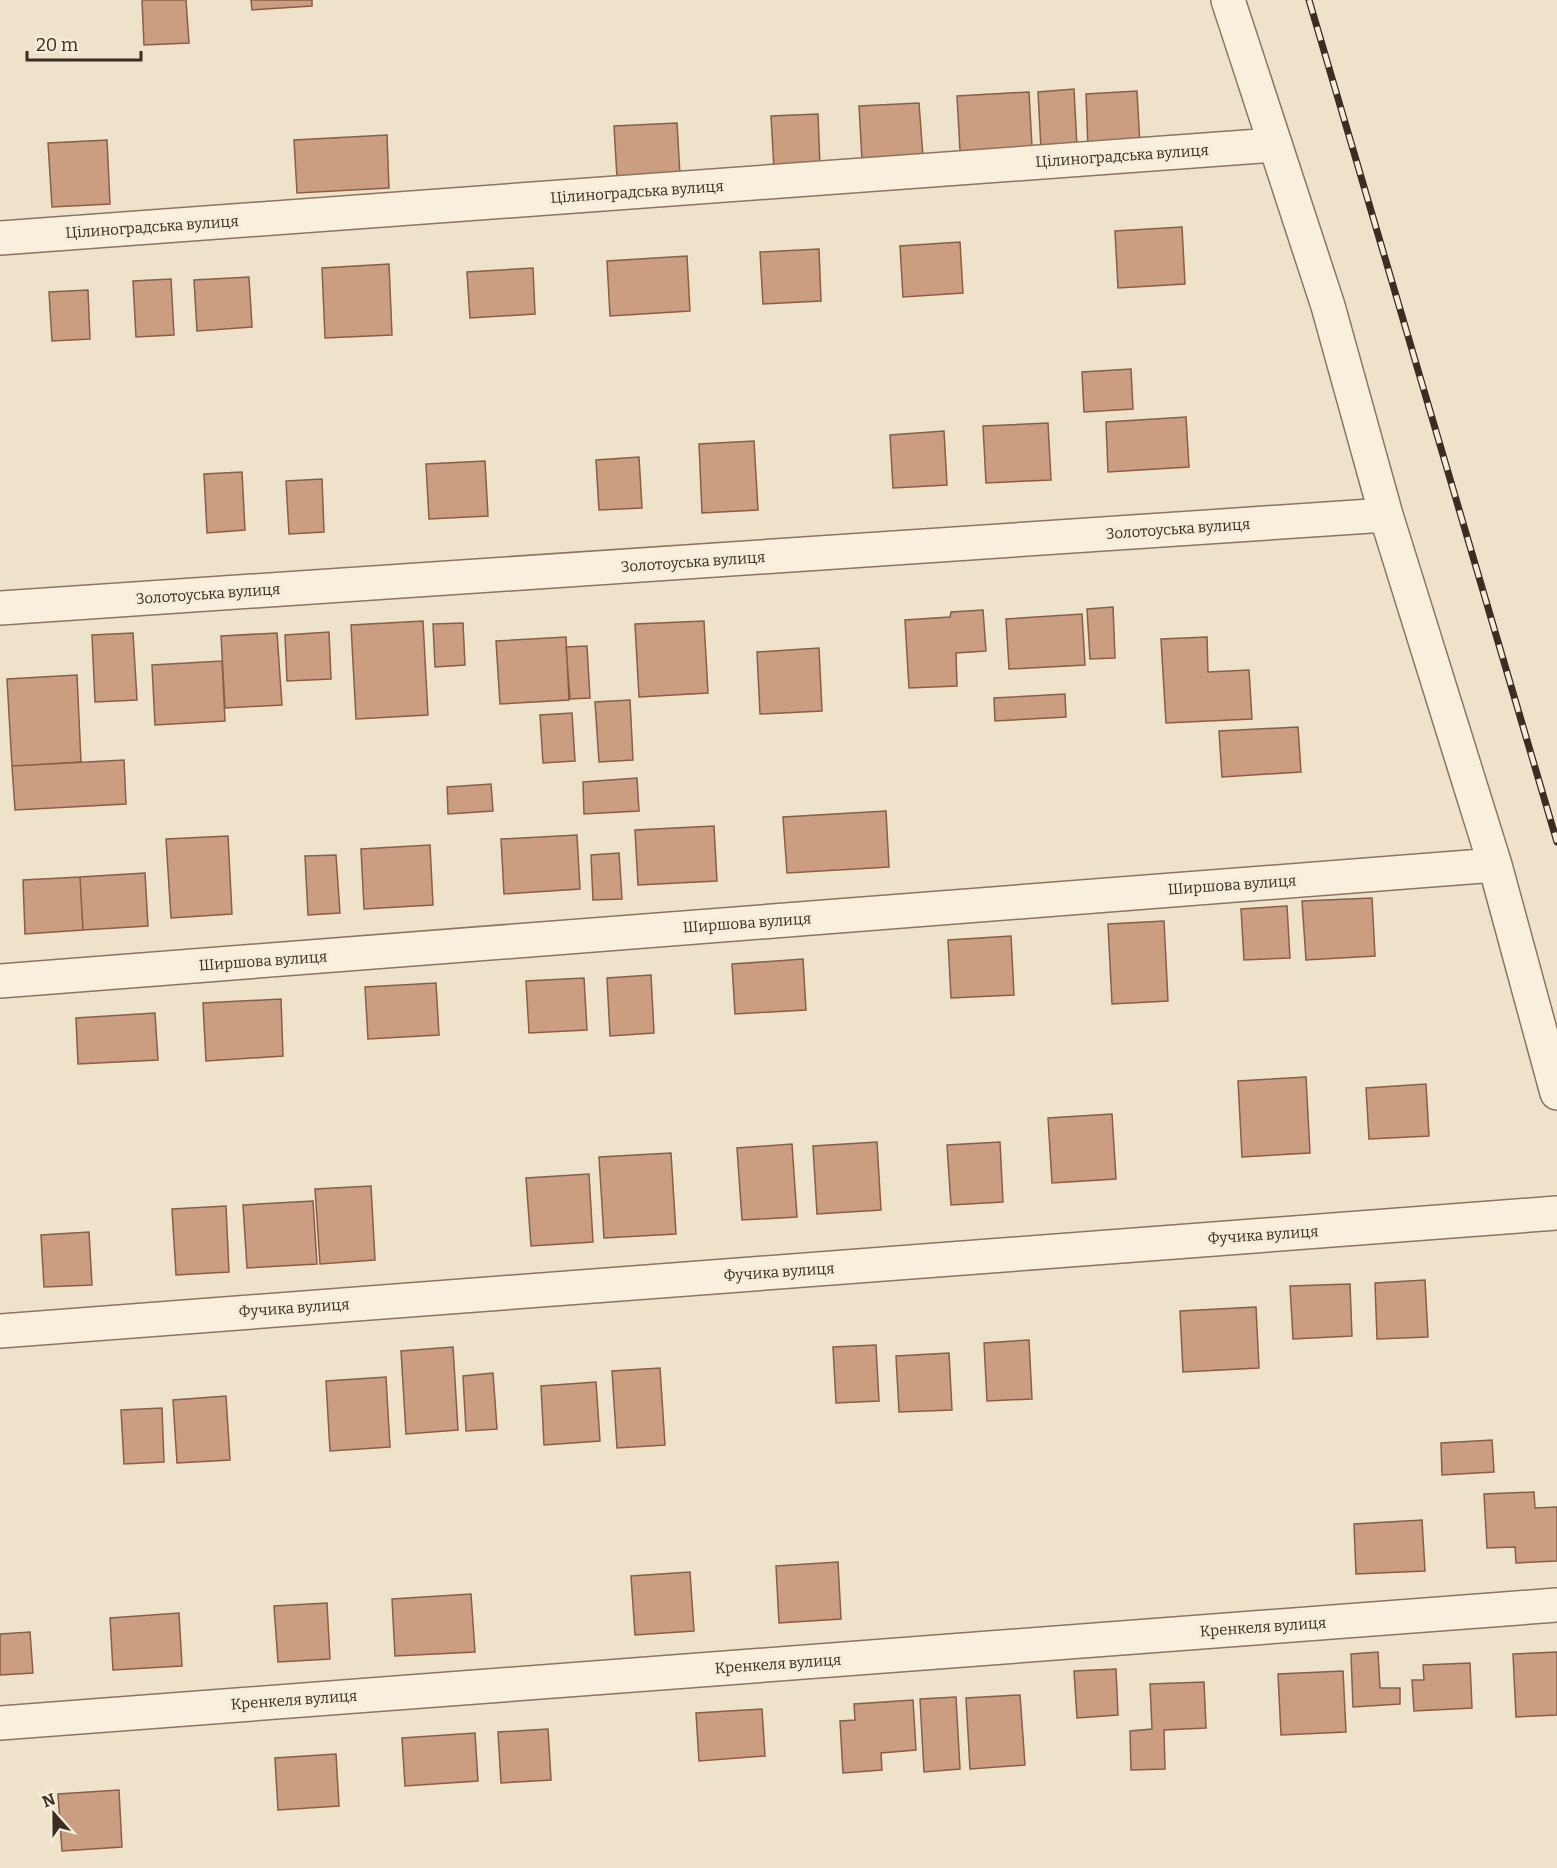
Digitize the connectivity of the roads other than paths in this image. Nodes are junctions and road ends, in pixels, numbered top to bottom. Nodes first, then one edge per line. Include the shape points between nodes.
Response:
1 (1228, 0) edge
2 (1274, 146) junction
3 (0, 238) edge
4 (1386, 515) junction
5 (0, 608) edge
6 (1495, 865) junction
7 (0, 981) edge
8 (1557, 1093) edge
9 (1557, 1213) edge
10 (0, 1331) edge
11 (1557, 1605) edge
12 (0, 1723) edge

1 - 2 street
2 - 3 street, Цілиноградська вулиця
2 - 4 street via 1328,306
4 - 5 street, Золотоуська вулиця
4 - 6 street
6 - 7 street, Ширшова вулиця
6 - 8 street
9 - 10 street, Фучика вулиця
11 - 12 street, Кренкеля вулиця

